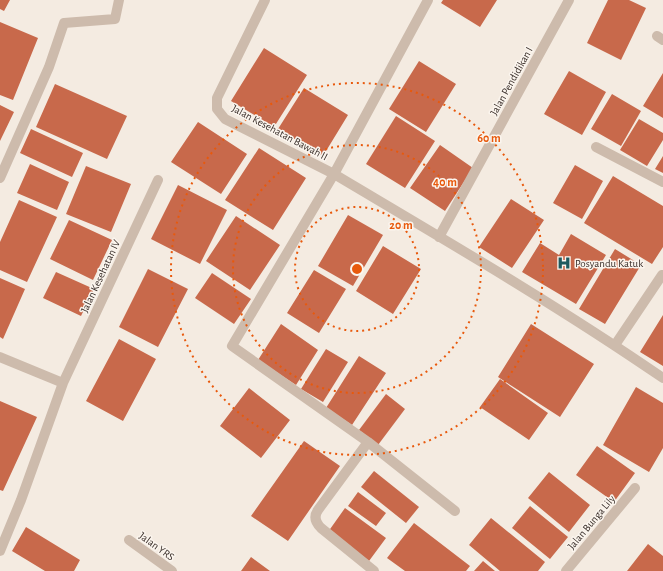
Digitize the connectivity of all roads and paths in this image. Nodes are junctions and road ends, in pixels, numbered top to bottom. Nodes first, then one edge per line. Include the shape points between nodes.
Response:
1 (119, 0) edge
2 (265, 0) edge
3 (428, 0) edge
4 (569, 0) edge
5 (596, 147) dead end
6 (334, 174) junction
7 (0, 178) edge
8 (158, 180) dead end
9 (663, 182) edge
10 (439, 237) junction
11 (663, 275) edge
12 (614, 345) junction
13 (0, 357) edge
14 (663, 378) edge
15 (63, 384) junction
16 (368, 442) junction
17 (635, 488) dead end
18 (455, 511) dead end
19 (129, 540) dead end
20 (0, 551) edge
21 (172, 571) edge
22 (374, 571) edge
23 (566, 571) edge

1 - 7 street via 115,19 64,23 49,67
2 - 6 street, Jalan Kesehatan Bawah II via 217,98 217,109 225,119
3 - 6 street
4 - 10 street, Jalan Pendidikan I
5 - 9 street
6 - 10 street, Jalan Kesehatan Bawah II
6 - 16 street via 232,346
8 - 15 street, Jalan Kesehatan IV
10 - 12 street, Jalan Kesehatan Bawah II
11 - 12 street
12 - 14 street, Jalan Kesehatan Bawah II
13 - 15 street
15 - 20 street, Jalan Kesehatan IV
16 - 18 street
16 - 22 street via 318,510 315,518 321,528
17 - 23 street, Jalan Bunga Lily
19 - 21 street, Jalan YRS

